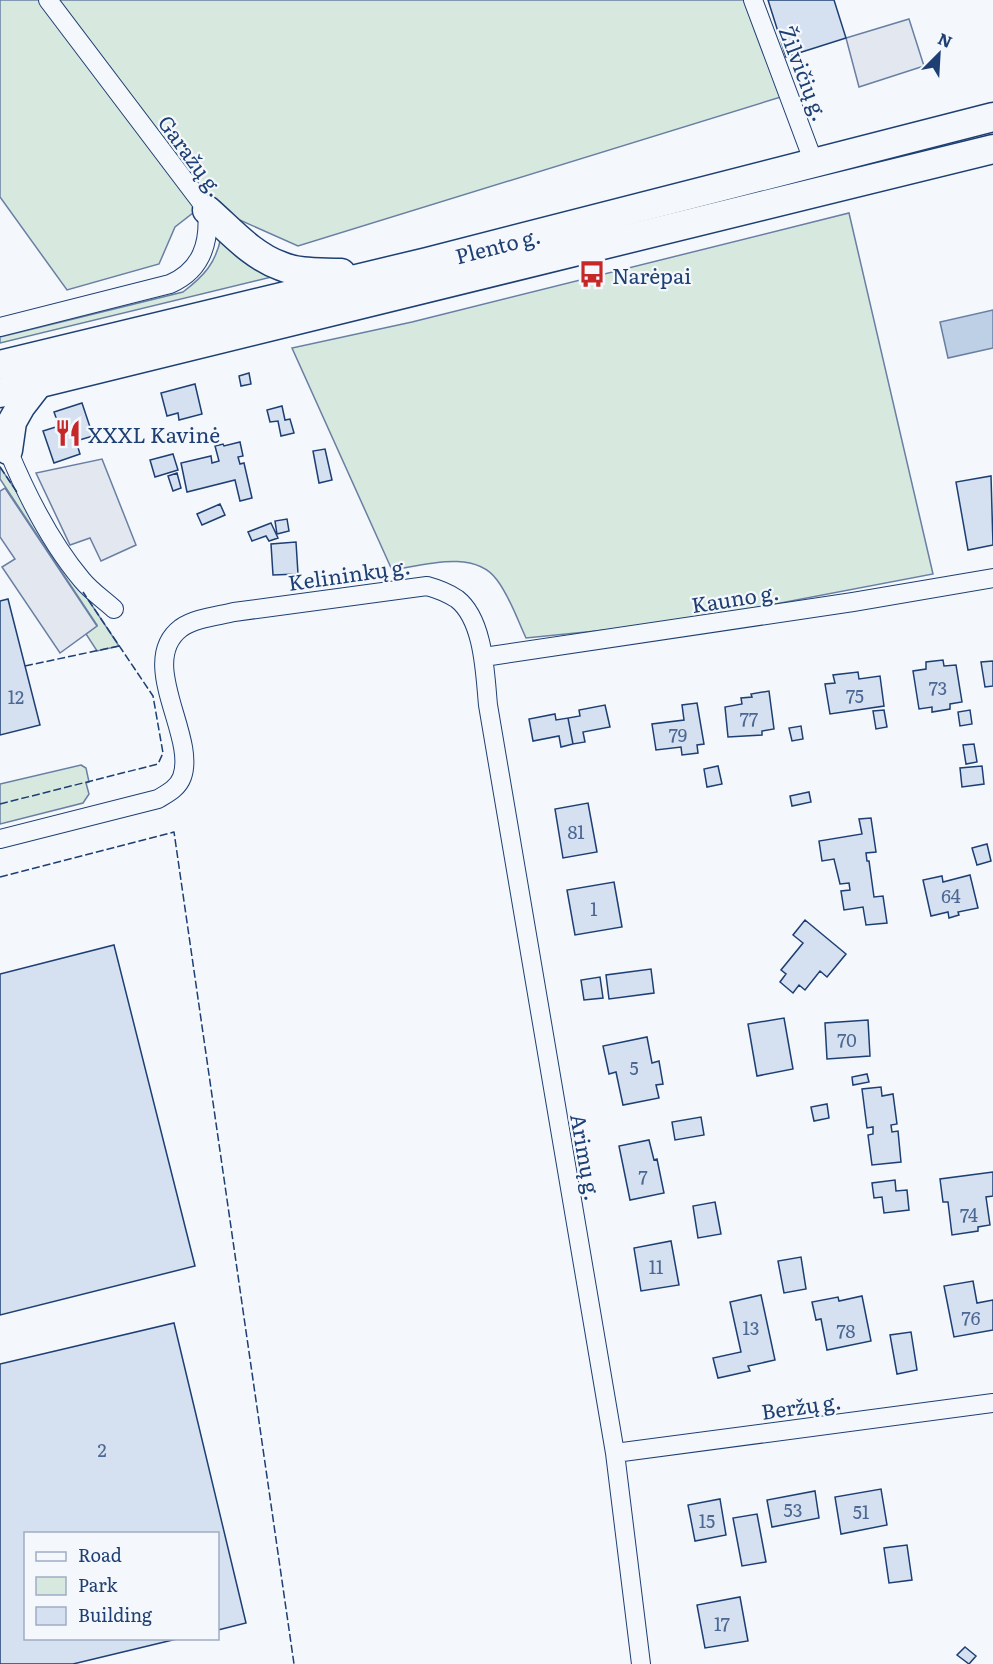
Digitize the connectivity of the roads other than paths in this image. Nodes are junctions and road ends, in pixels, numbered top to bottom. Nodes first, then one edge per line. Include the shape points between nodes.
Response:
1 (48, 0) edge
2 (753, 0) edge
3 (993, 117) edge
4 (993, 149) edge
5 (814, 163) junction
6 (207, 210) junction
7 (376, 274) junction
8 (0, 327) edge
9 (0, 365) edge
10 (38, 384) junction
11 (0, 393) edge
12 (4, 444) edge
13 (993, 578) edge
14 (114, 609) dead end
15 (484, 657) junction
16 (0, 839) edge
17 (993, 1402) edge
18 (615, 1453) junction
19 (641, 1664) edge

1 - 6 street, Garažų g.
2 - 5 street, Žilvičių g.
3 - 5 highway, Plento g.
4 - 10 highway, Plento g.
5 - 7 highway, Plento g.
6 - 7 highway via 259,255 282,267 305,272
6 - 8 street, Garažų g. via 209,231 201,255 179,280
7 - 9 highway, Plento g.
10 - 11 highway, Plento g.
10 - 12 highway via 21,406
12 - 14 street via 23,488 62,554 84,582
13 - 15 street, Kauno g.
15 - 16 street, Kelininkų g. via 467,611 458,600 427,586 205,619 182,628 164,660 182,743 184,765 178,785 158,799
15 - 18 street, Arimų g. via 488,705
17 - 18 street, Beržų g.
18 - 19 street, Arimų g.

